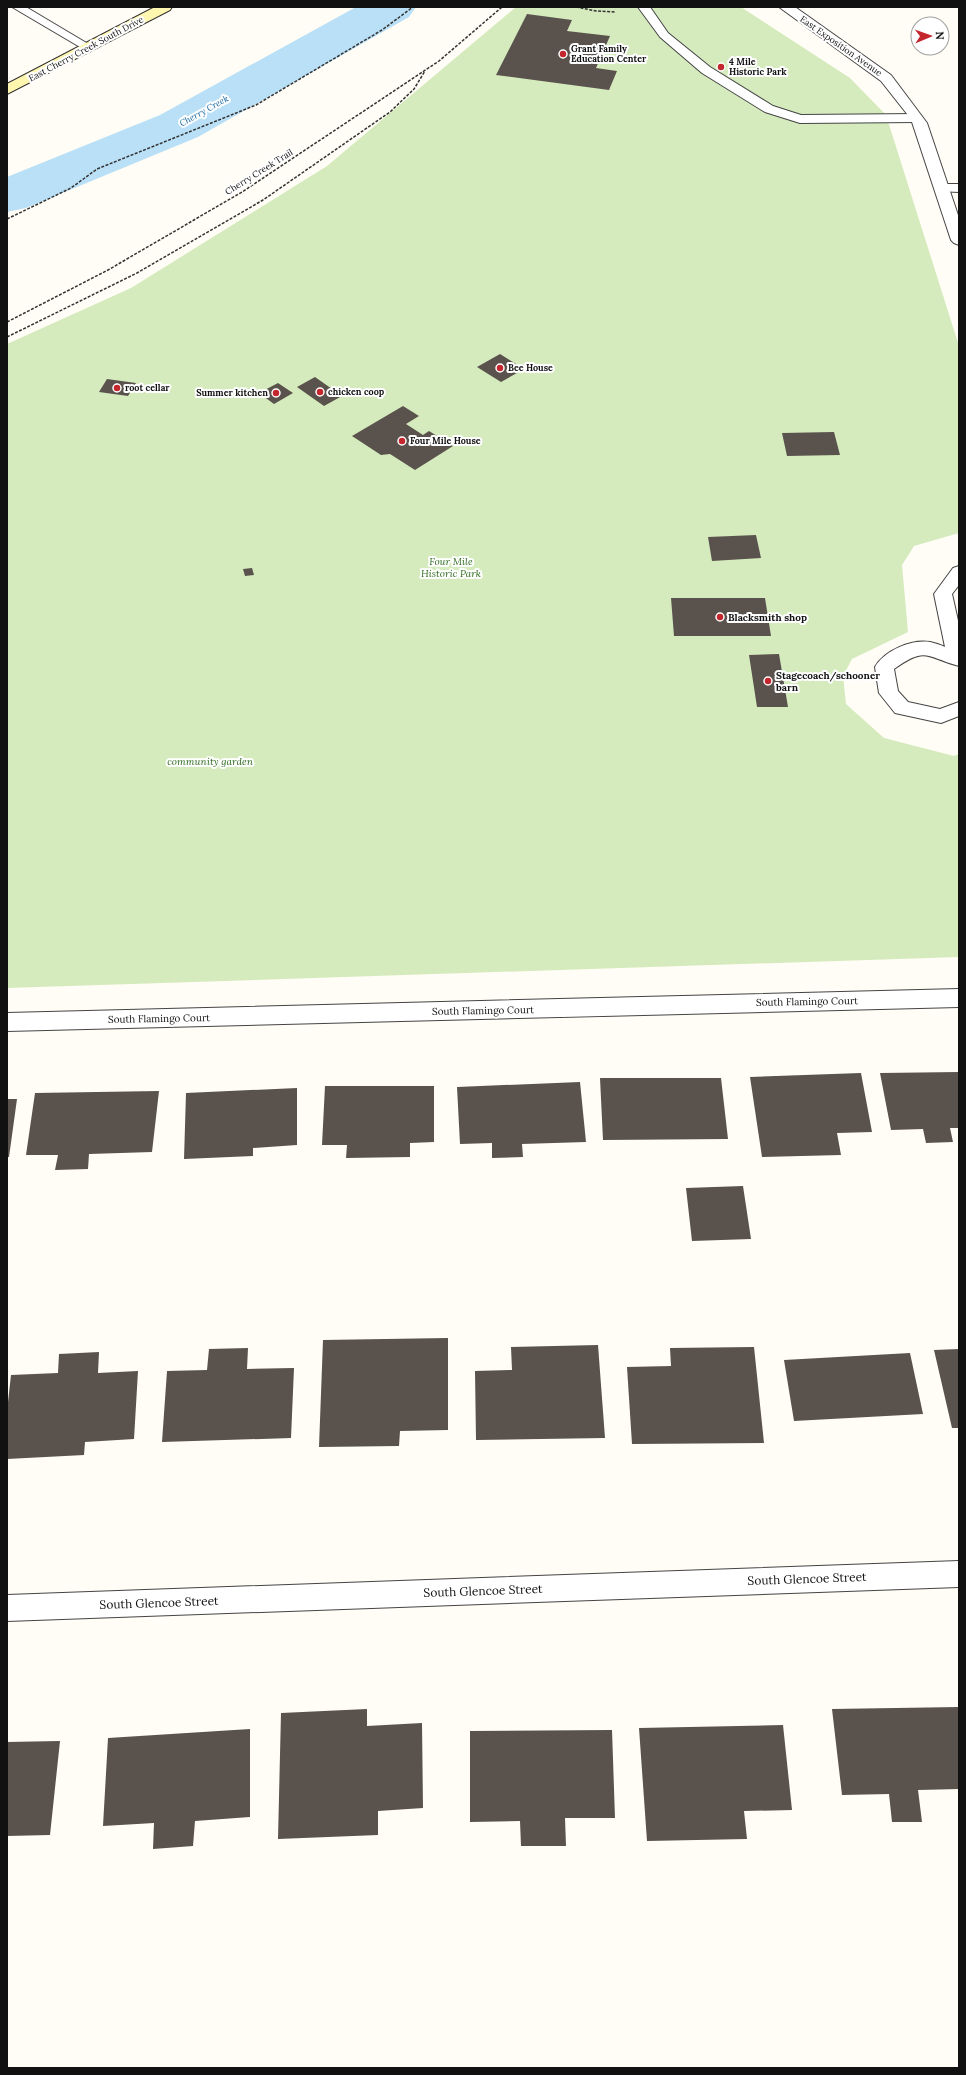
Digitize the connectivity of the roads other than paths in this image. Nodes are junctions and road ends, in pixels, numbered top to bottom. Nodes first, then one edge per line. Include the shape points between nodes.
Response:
1 (18, 7) edge
2 (165, 7) edge
3 (786, 7) edge
4 (646, 10) edge
5 (89, 48) junction
6 (7, 90) edge
7 (917, 118) junction
8 (942, 188) junction
9 (959, 188) edge
10 (959, 240) edge
11 (959, 572) edge
12 (958, 659) edge
13 (959, 709) edge
14 (959, 998) edge
15 (7, 1022) edge
16 (959, 1574) edge
17 (7, 1608) edge

1 - 5 lane
2 - 5 main road, East Cherry Creek South Drive
3 - 7 street, East Exposition Avenue via 886,78
4 - 7 lane via 664,35 706,70 770,109 800,119
5 - 6 main road, East Cherry Creek South Drive
7 - 8 street, East Exposition Avenue
8 - 9 lane
8 - 10 street, East Exposition Avenue
11 - 12 street via 943,594
12 - 13 street via 928,648 906,651 884,667 888,693 902,708 941,716
14 - 15 street, South Flamingo Court
16 - 17 street, South Glencoe Street

